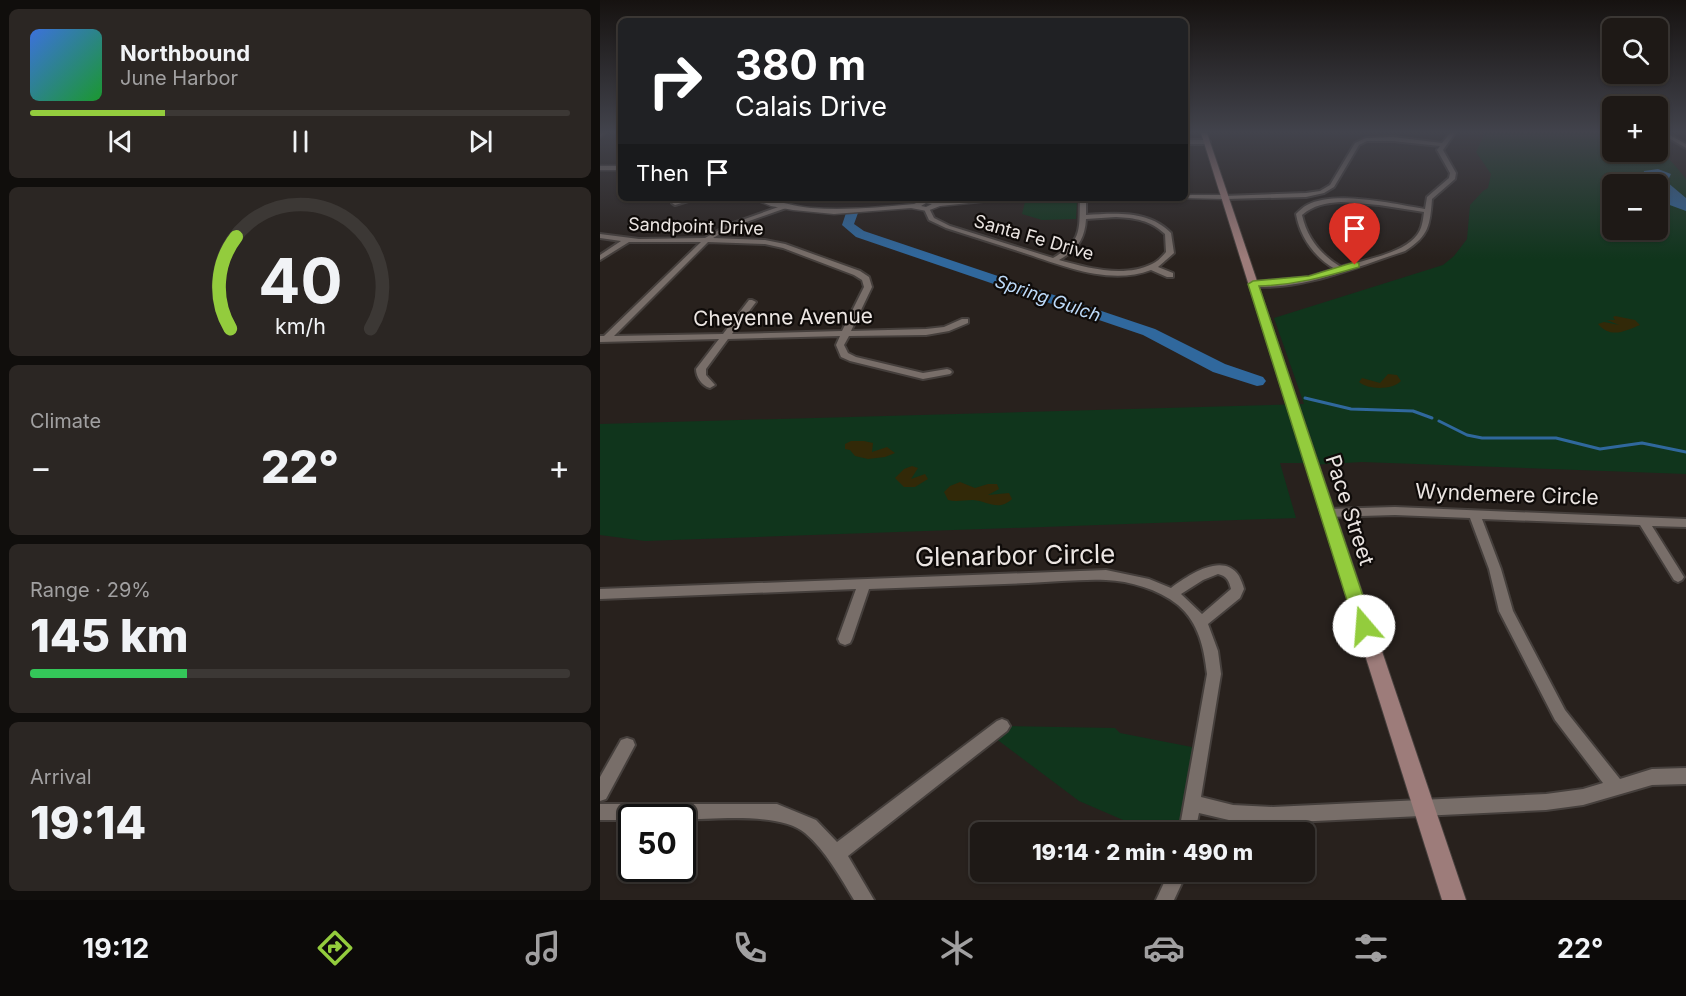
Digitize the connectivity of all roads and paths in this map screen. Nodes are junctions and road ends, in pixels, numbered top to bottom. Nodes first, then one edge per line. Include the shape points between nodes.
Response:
1 (1218, 175) edge
2 (1339, 175) edge
3 (1452, 175) edge
4 (1188, 197) edge
5 (1225, 197) junction
6 (683, 201) edge
7 (765, 201) edge
8 (968, 201) edge
9 (1083, 201) edge
10 (675, 203) dead end
11 (926, 203) edge
12 (784, 207) junction
13 (1428, 211) junction
14 (1158, 216) dead end
15 (1082, 217) junction
16 (1149, 221) junction
17 (992, 231) dead end
18 (600, 236) edge
19 (979, 237) junction
20 (629, 239) junction
21 (706, 240) junction
22 (600, 258) edge
23 (1054, 260) junction
24 (1151, 267) junction
25 (1340, 270) junction
26 (1170, 275) dead end
27 (1253, 284) junction
28 (752, 302) dead end
29 (965, 321) dead end
30 (844, 334) junction
31 (726, 336) junction
32 (602, 341) edge
33 (947, 372) dead end
34 (710, 385) dead end
35 (1327, 513) junction
36 (1475, 515) junction
37 (1643, 521) junction
38 (1686, 523) edge
39 (1678, 577) dead end
40 (864, 584) junction
41 (600, 594) edge
42 (1172, 594) junction
43 (1202, 621) junction
44 (845, 639) dead end
45 (1002, 726) dead end
46 (627, 744) dead end
47 (1686, 776) edge
48 (1616, 787) junction
49 (600, 793) edge
50 (1194, 804) junction
51 (1424, 807) junction
52 (600, 812) edge
53 (1190, 822) edge
54 (836, 854) junction
55 (1174, 882) edge
56 (865, 900) edge
57 (1166, 900) edge
58 (1454, 900) edge

1 - 5 main road, Pace Street
2 - 5 street via 1322,192
3 - 13 street via 1429,198
4 - 5 street
5 - 27 main road, Pace Street
6 - 10 street
7 - 12 street
8 - 11 street
9 - 15 street
11 - 12 street via 830,210
11 - 19 street, Santa Fe Drive via 938,224
12 - 21 street via 730,226
13 - 25 street via 1426,229 1416,243
13 - 25 street via 1347,200 1304,209 1300,221 1316,252
14 - 16 street
15 - 16 street, Santa Fe Drive via 1126,216
15 - 23 street via 1078,245
16 - 24 street via 1166,230 1171,247 1167,257
17 - 19 street
18 - 20 street, Sandpoint Drive
19 - 23 street, Santa Fe Drive
20 - 21 street, Sandpoint Drive
20 - 22 street
21 - 30 street, Sandpoint Drive via 777,244 861,275 868,281 867,290
21 - 32 street
23 - 24 street, Santa Fe Drive via 1106,273
24 - 26 street
25 - 27 street via 1289,282
27 - 35 main road, Pace Street
28 - 31 street
29 - 30 street, Cheyenne Avenue via 934,332
30 - 31 street, Cheyenne Avenue
30 - 33 street via 840,350 853,359 922,376
31 - 32 street, Cheyenne Avenue
31 - 34 street via 700,369
35 - 36 street, Wyndemere Circle
35 - 51 main road, Pace Street
36 - 37 street, Wyndemere Circle
36 - 48 street via 1506,611 1560,715
37 - 38 street, Wyndemere Circle
37 - 39 street
40 - 41 street, Glenarbor Circle
40 - 42 street, Glenarbor Circle via 1106,575 1143,581
40 - 44 street
42 - 43 street, Glenarbor Circle
42 - 43 street via 1209,570 1224,571 1233,578 1237,592
43 - 50 street, Glenarbor Circle via 1210,638 1214,674
45 - 54 street
46 - 49 street
47 - 48 street via 1652,777
48 - 51 street via 1566,800
50 - 51 street via 1233,813 1273,815
50 - 53 street, Glenarbor Circle
51 - 58 main road, Pace Street
52 - 54 street via 777,813 810,826
54 - 56 street
55 - 57 street

